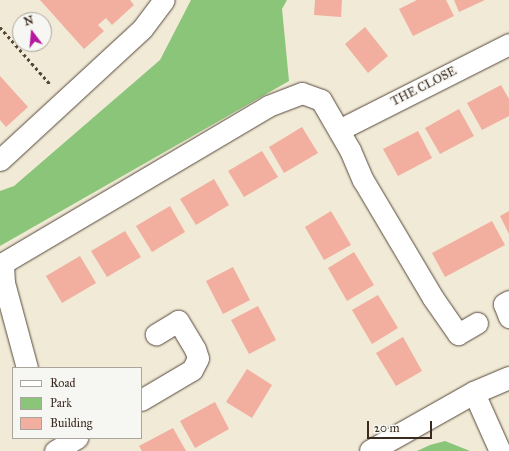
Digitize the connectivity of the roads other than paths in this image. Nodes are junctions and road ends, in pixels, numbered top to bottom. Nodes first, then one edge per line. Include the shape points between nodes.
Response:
1 (164, 0) edge
2 (509, 44) edge
3 (339, 130) junction
4 (0, 160) edge
5 (509, 301) edge
6 (509, 317) edge
7 (477, 324) dead end
8 (156, 334) dead end
9 (27, 367) edge
10 (509, 378) edge
11 (474, 393) junction
12 (142, 399) edge
13 (47, 439) edge
14 (75, 439) edge
15 (50, 451) edge
16 (55, 451) edge
17 (371, 451) edge
18 (500, 451) edge

1 - 4 street via 142,29
2 - 3 street, THE CLOSE
3 - 7 street via 363,180 433,298 458,334
3 - 9 street via 321,100 302,93 268,106 3,263 4,283
5 - 6 street via 504,304
8 - 12 street via 178,321 198,358 192,370
10 - 11 street
11 - 17 street
11 - 18 street
13 - 15 street
14 - 16 street

